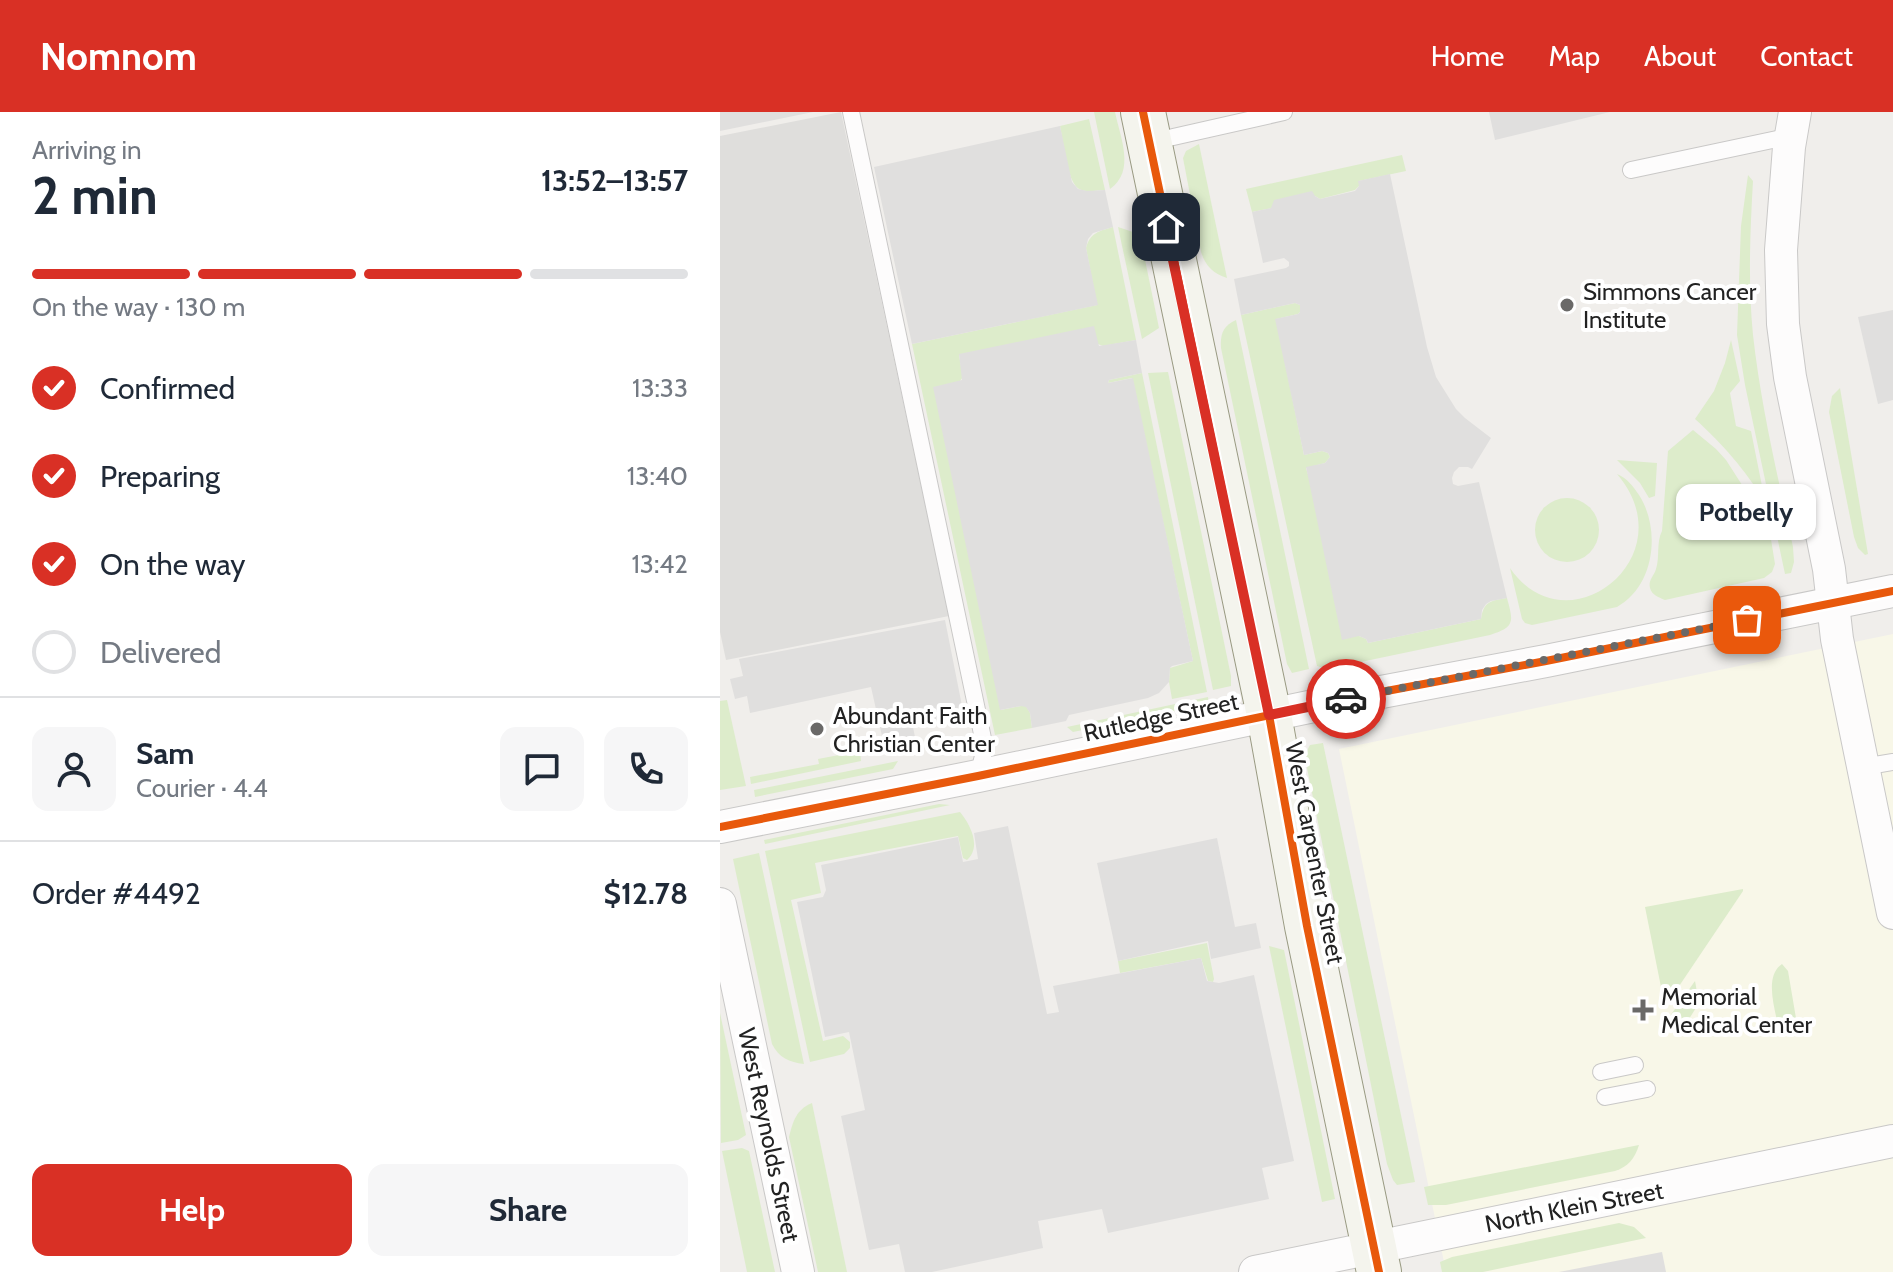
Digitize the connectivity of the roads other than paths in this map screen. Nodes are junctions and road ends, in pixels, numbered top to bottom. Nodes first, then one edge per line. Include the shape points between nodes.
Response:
1 (851, 112) edge
2 (1284, 112) edge
3 (1793, 124) edge
4 (1146, 127) edge
5 (1631, 170) dead end
6 (1893, 591) edge
7 (1834, 603) junction
8 (1269, 715) junction
9 (1878, 764) edge
10 (978, 776) junction
11 (720, 827) edge
12 (1889, 872) edge
13 (720, 904) edge
14 (1893, 913) edge
15 (1635, 1065) dead end
16 (1601, 1072) dead end
17 (1647, 1089) dead end
18 (1605, 1097) dead end
19 (1893, 1141) edge
20 (1376, 1260) edge
21 (798, 1272) edge
22 (1255, 1272) edge

1 - 10 lane via 985,748
2 - 4 lane
3 - 5 lane
3 - 7 street via 1781,250 1783,324
4 - 8 street, West Carpenter Street
6 - 7 street, Rutledge Street
7 - 8 street, Rutledge Street
7 - 9 street via 1837,639
8 - 10 street, Rutledge Street
8 - 20 street, West Carpenter Street
9 - 12 street
10 - 11 street, Rutledge Street
12 - 14 street
13 - 21 street, West Reynolds Street
15 - 16 lane
17 - 18 lane
19 - 20 street, North Klein Street
20 - 22 street, North Klein Street

